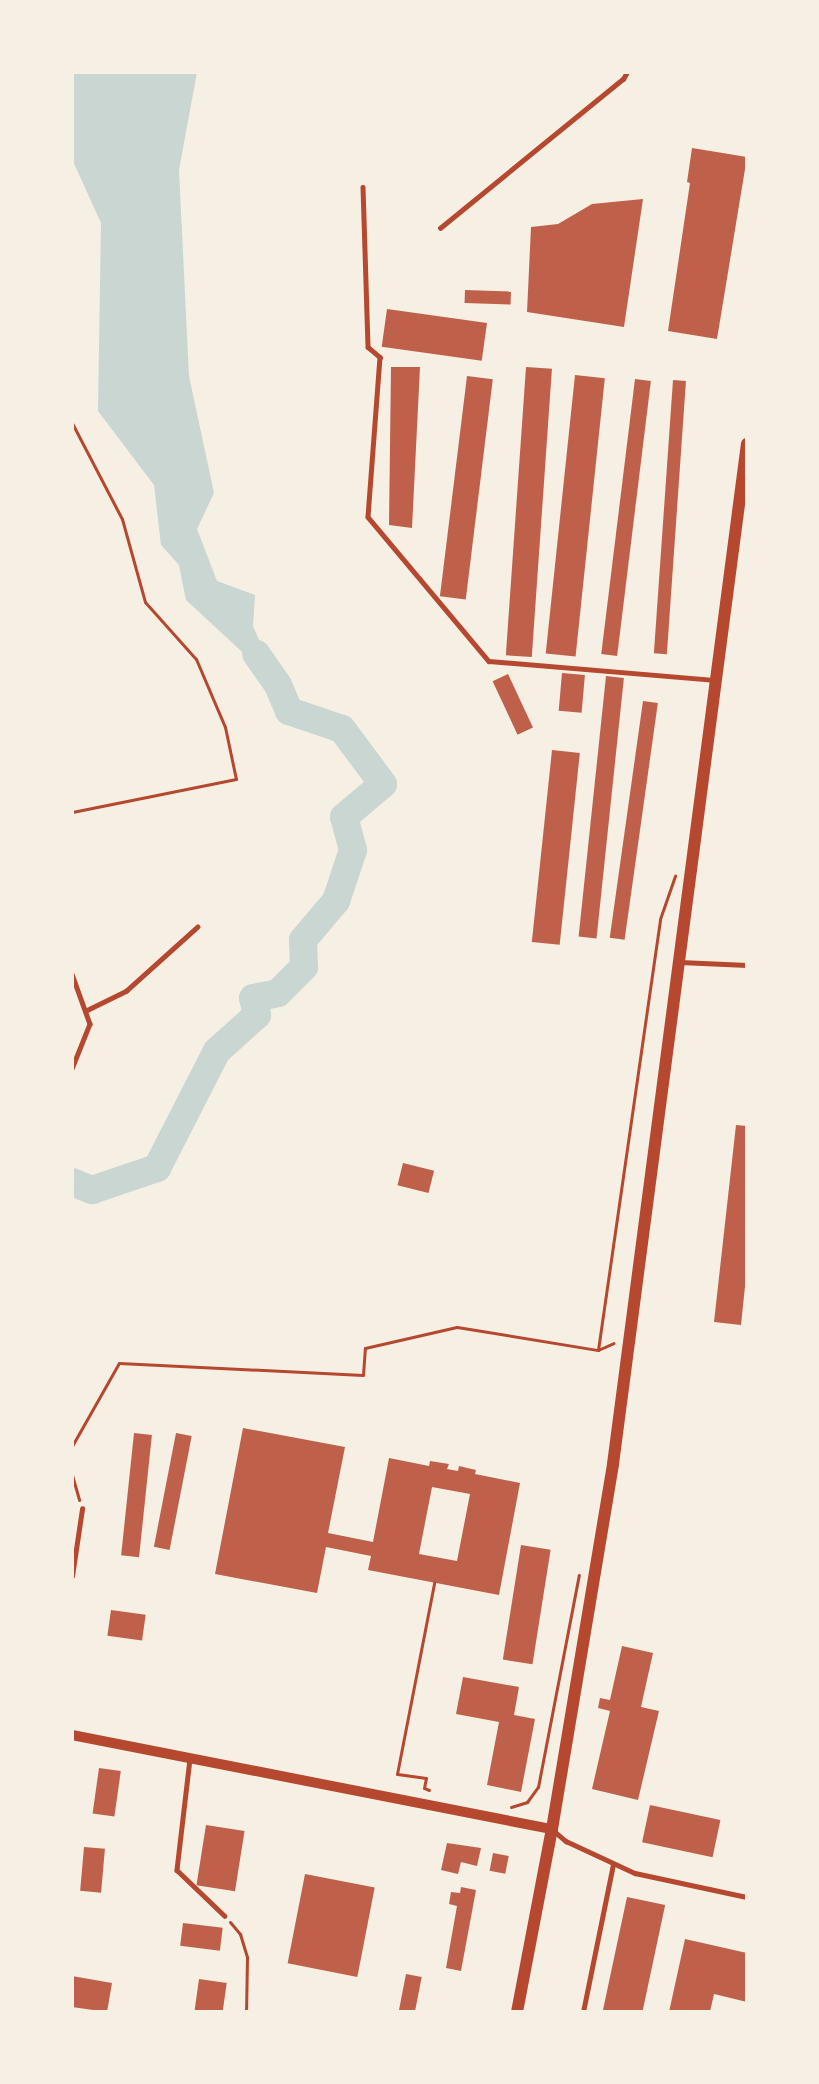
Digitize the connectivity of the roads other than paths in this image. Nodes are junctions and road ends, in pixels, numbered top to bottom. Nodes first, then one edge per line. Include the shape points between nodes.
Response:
1 (627, 72) edge
2 (363, 187) dead end
3 (440, 228) dead end
4 (747, 444) edge
5 (716, 680) junction
6 (197, 927) dead end
7 (680, 962) junction
8 (747, 965) edge
9 (72, 975) edge
10 (85, 1011) junction
11 (72, 1069) edge
12 (82, 1509) road end
13 (72, 1576) edge
14 (72, 1735) edge
15 (190, 1759) junction
16 (552, 1829) junction
17 (613, 1864) junction
18 (747, 1897) edge
19 (225, 1916) road end
20 (517, 2012) edge
21 (582, 2012) edge

1 - 3 lane
2 - 5 lane via 368,347 380,357 368,517 489,661
4 - 5 main road
5 - 7 main road
6 - 10 lane via 126,991
7 - 8 lane
7 - 16 main road via 614,1464
9 - 10 lane
10 - 11 lane via 90,1024
12 - 13 lane
14 - 15 street
15 - 16 street
15 - 19 lane via 177,1870
16 - 17 lane via 566,1841
16 - 20 main road
17 - 18 lane via 636,1873
17 - 21 lane

